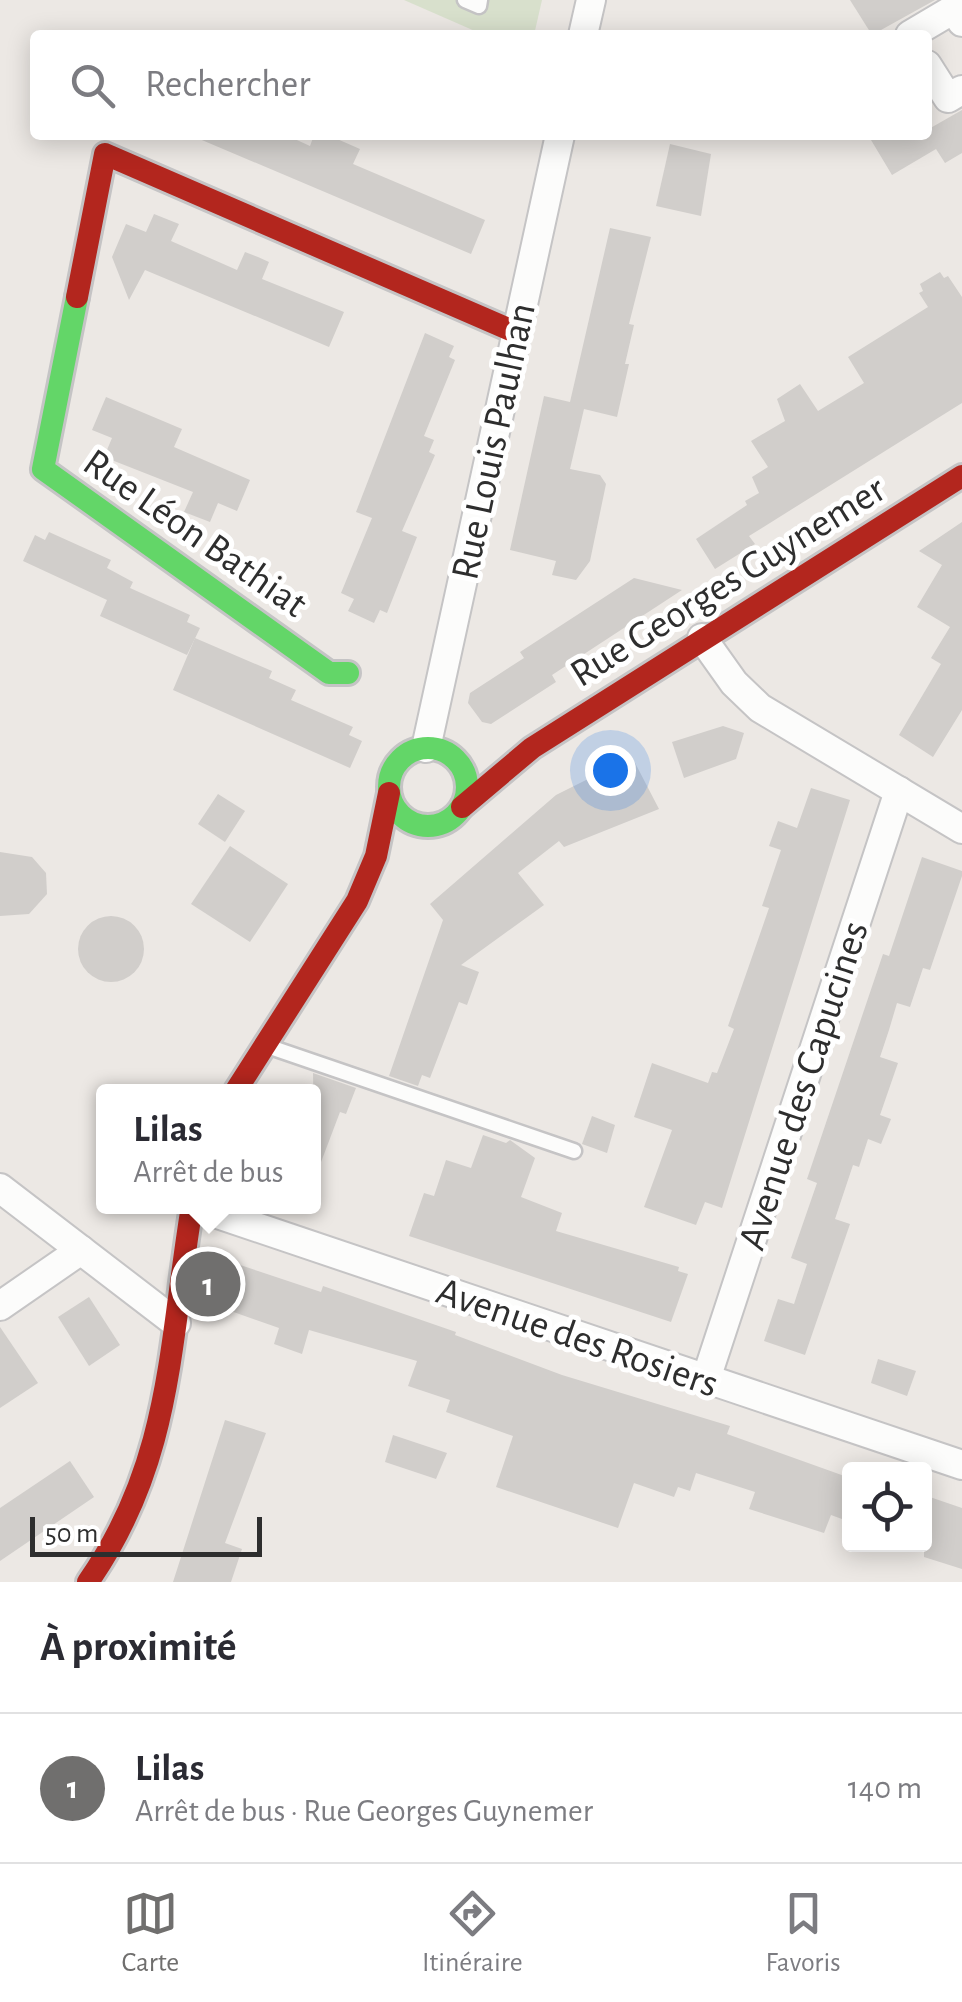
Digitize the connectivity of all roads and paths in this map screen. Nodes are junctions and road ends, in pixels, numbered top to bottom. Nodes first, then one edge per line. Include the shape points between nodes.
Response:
1 (466, 0) edge
2 (480, 0) edge
3 (591, 0) edge
4 (962, 22) edge
5 (584, 30) edge
6 (918, 30) edge
7 (932, 73) edge
8 (962, 90) edge
9 (559, 140) edge
10 (514, 332) junction
11 (962, 476) edge
12 (702, 638) junction
13 (348, 672) dead end
14 (532, 748) junction
15 (438, 752) junction
16 (899, 791) junction
17 (389, 792) junction
18 (462, 808) junction
19 (436, 826) junction
20 (962, 829) edge
21 (342, 928) junction
22 (262, 1044) junction
23 (239, 1084) edge
24 (574, 1151) dead end
25 (0, 1188) edge
26 (192, 1214) edge
27 (217, 1214) edge
28 (81, 1250) junction
29 (0, 1306) edge
30 (176, 1323) junction
31 (706, 1379) junction
32 (962, 1466) edge
33 (88, 1582) edge

1 - 2 lane via 478,6
3 - 5 street
4 - 6 street via 954,9
7 - 8 street via 948,98
9 - 10 street, Rue Louis Paulhan
10 - 13 main road, Rue Léon Bathiat via 105,154 43,470 330,673
10 - 15 street, Rue Louis Paulhan
11 - 12 main road, Rue Georges Guynemer
12 - 14 main road, Rue Georges Guynemer
12 - 16 street via 760,708
14 - 15 main road, Rue Georges Guynemer via 497,758
14 - 18 main road, Rue Georges Guynemer
15 - 17 main road via 398,762
15 - 18 main road via 467,782
16 - 20 street
16 - 31 street, Avenue des Capucines
17 - 19 main road via 405,820
17 - 21 main road via 376,856
18 - 19 main road
19 - 21 main road via 403,848
21 - 22 main road
22 - 23 main road
22 - 24 lane
25 - 28 street
26 - 30 main road
27 - 31 street, Avenue des Rosiers
28 - 29 street
28 - 30 street
30 - 33 main road via 145,1484
31 - 32 street, Avenue des Rosiers

